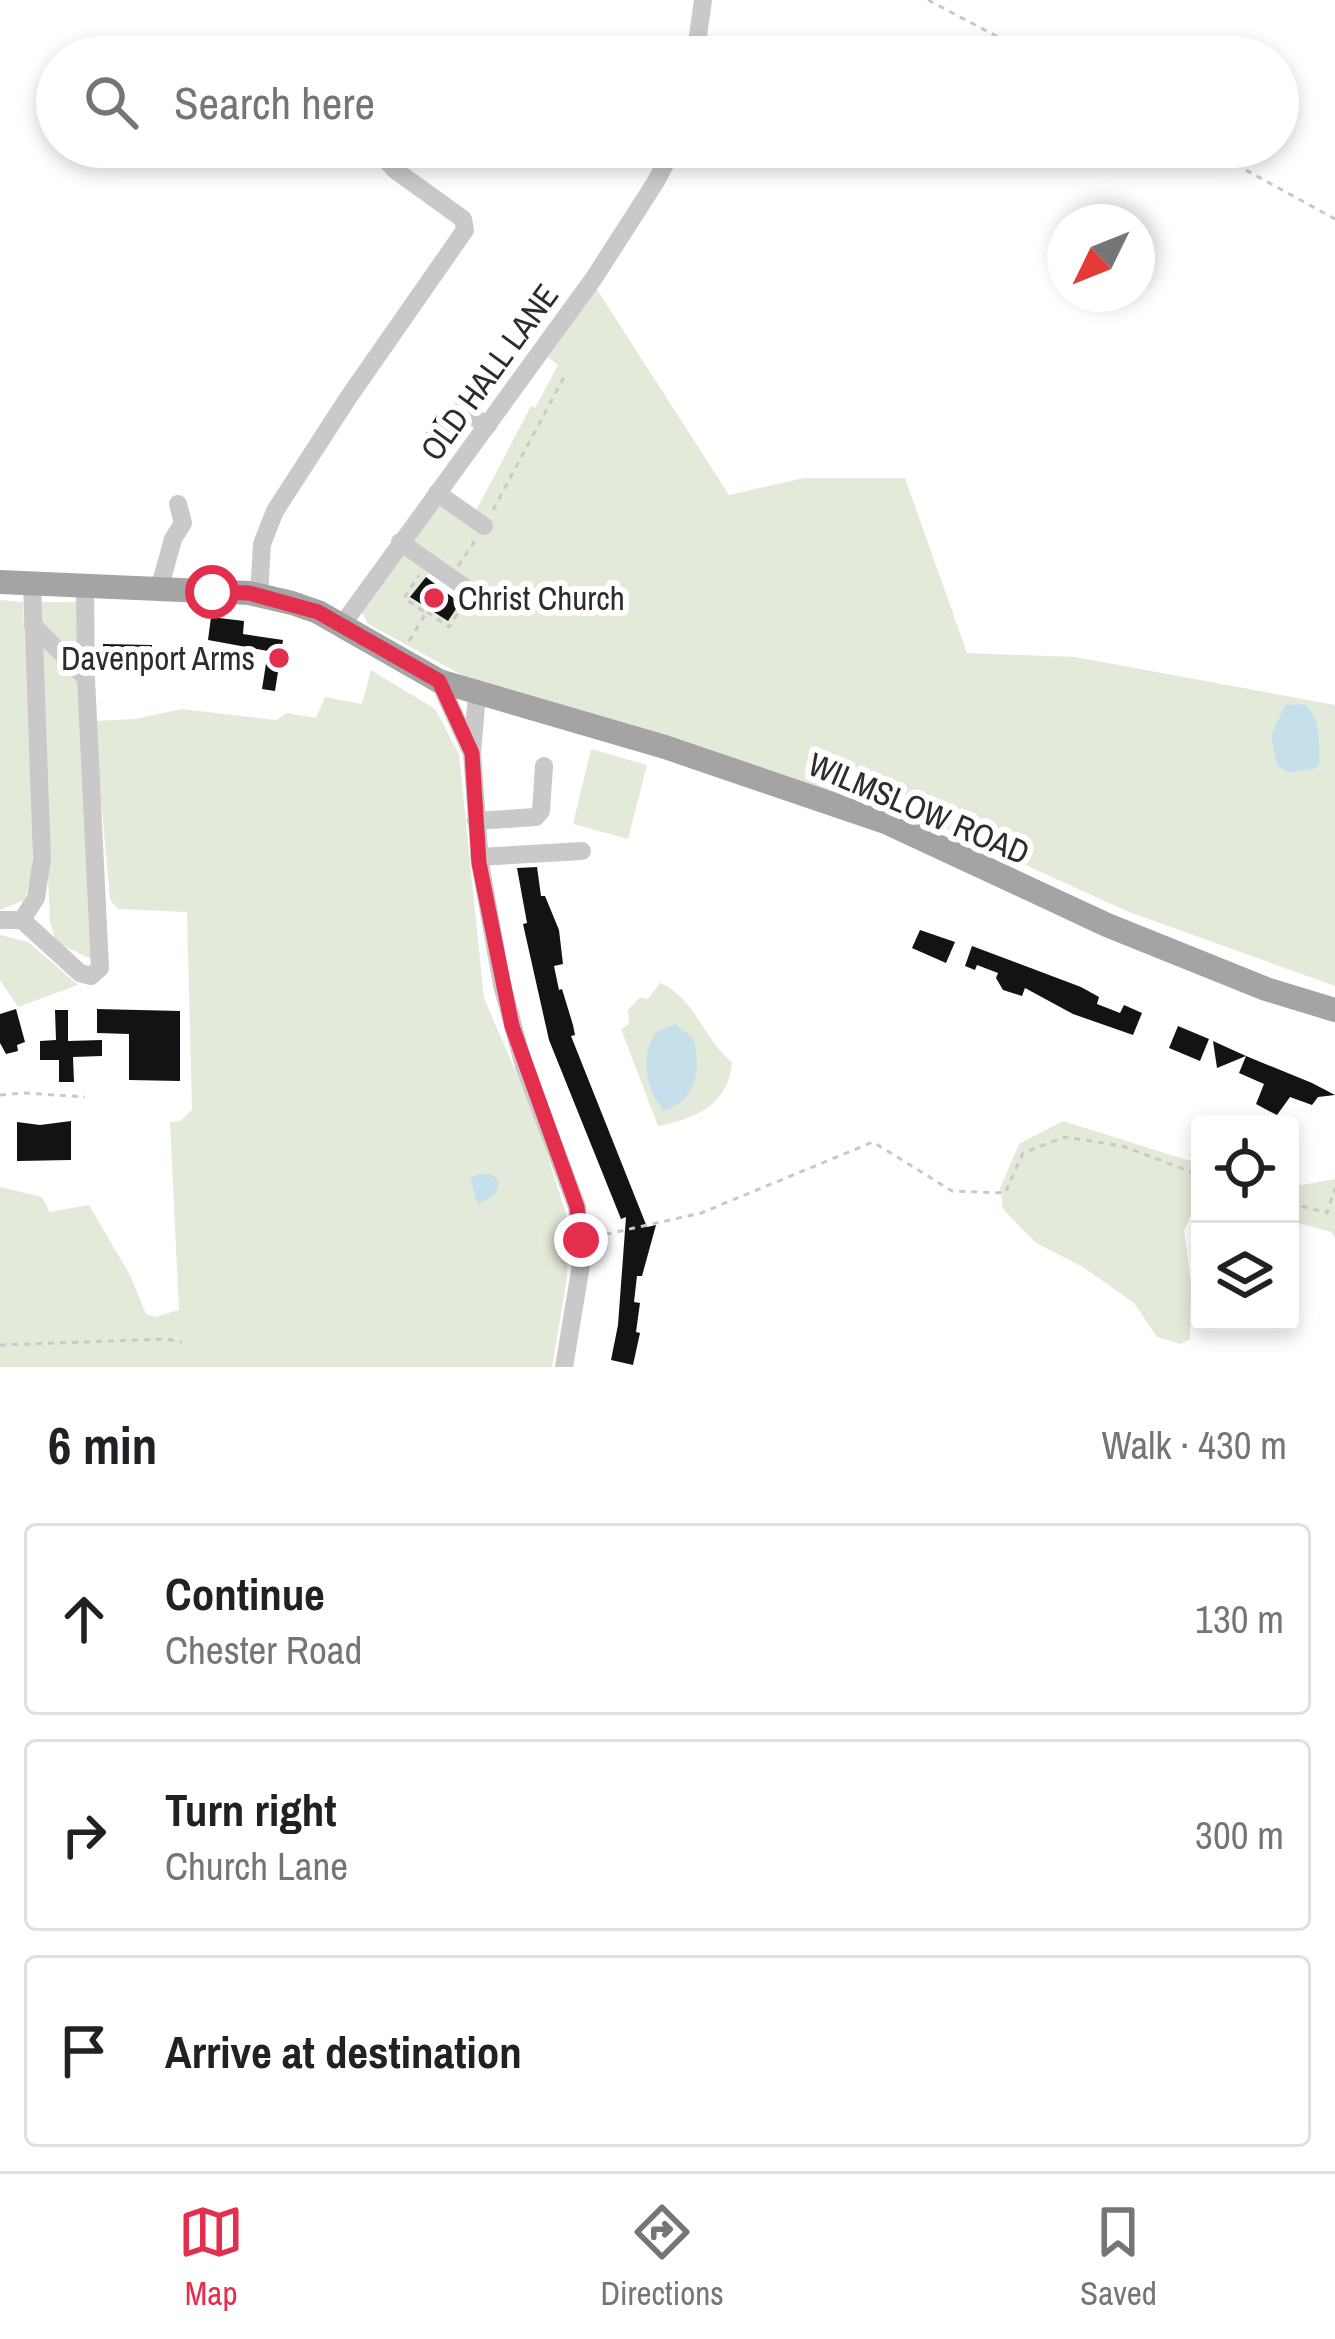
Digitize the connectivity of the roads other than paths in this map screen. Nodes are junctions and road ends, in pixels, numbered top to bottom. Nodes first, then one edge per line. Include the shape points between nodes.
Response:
1 (703, 0) edge
2 (698, 36) edge
3 (393, 168) edge
4 (661, 168) edge
5 (450, 414) dead end
6 (488, 425) junction
7 (437, 493) junction
8 (178, 504) dead end
9 (484, 526) road end
10 (400, 542) junction
11 (0, 582) edge
12 (32, 585) junction
13 (85, 587) junction
14 (159, 590) junction
15 (470, 591) road end
16 (259, 596) junction
17 (33, 625) junction
18 (343, 625) junction
19 (86, 678) junction
20 (439, 681) junction
21 (472, 693) junction
22 (472, 753) junction
23 (544, 766) dead end
24 (476, 821) junction
25 (582, 851) dead end
26 (479, 857) junction
27 (0, 920) edge
28 (22, 920) junction
29 (1335, 1010) edge
30 (564, 1367) edge

1 - 2 street
3 - 16 street via 463,219 465,230 275,511 262,544
4 - 6 street, OLD HALL LANE
5 - 6 street
6 - 7 street, OLD HALL LANE
7 - 9 street
7 - 10 street, OLD HALL LANE
8 - 14 street via 183,523
10 - 15 street
10 - 18 street, OLD HALL LANE
11 - 12 main road, WILMSLOW ROAD
12 - 13 main road, WILMSLOW ROAD
12 - 17 street
13 - 14 main road, WILMSLOW ROAD
13 - 19 street
14 - 16 main road, WILMSLOW ROAD
16 - 18 main road, WILMSLOW ROAD
17 - 19 street
17 - 28 street via 42,859 36,898
18 - 20 main road, WILMSLOW ROAD
19 - 28 street via 97,974 72,967
20 - 21 main road, WILMSLOW ROAD
20 - 22 street
21 - 22 street
21 - 29 main road, WILMSLOW ROAD via 820,798 1107,926
22 - 24 street
23 - 24 street via 536,817
24 - 26 street
25 - 26 street
26 - 30 street via 512,1026 577,1207 582,1259
27 - 28 street

